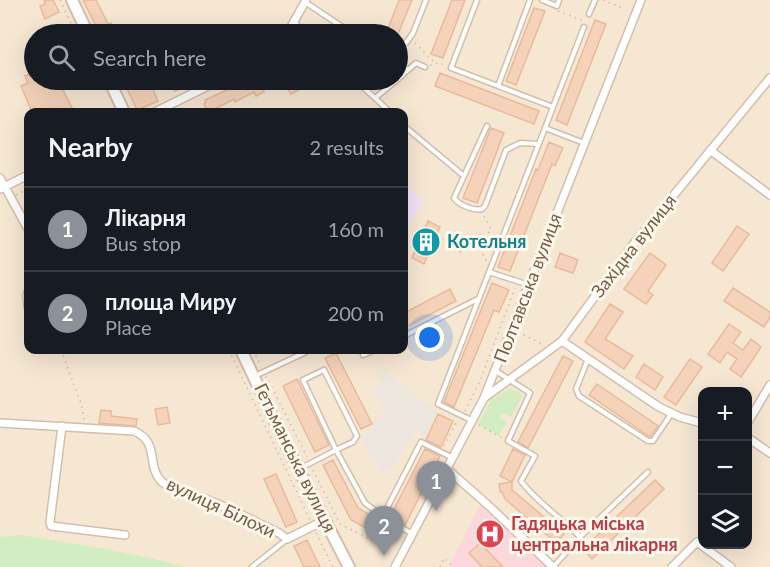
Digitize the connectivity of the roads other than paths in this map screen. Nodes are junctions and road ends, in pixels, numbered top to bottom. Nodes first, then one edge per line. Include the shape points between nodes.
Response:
1 (72, 0) edge
2 (426, 0) edge
3 (477, 0) edge
4 (530, 0) edge
5 (542, 0) edge
6 (560, 0) edge
7 (595, 0) edge
8 (640, 0) edge
9 (305, 1) edge
10 (589, 14) road end
11 (294, 22) edge
12 (83, 24) edge
13 (338, 24) edge
14 (584, 27) road end
15 (408, 40) edge
16 (425, 67) road end
17 (408, 70) edge
18 (770, 78) edge
19 (498, 86) junction
20 (114, 90) edge
21 (200, 90) edge
22 (367, 90) edge
23 (384, 90) edge
24 (375, 98) junction
25 (553, 107) junction
26 (122, 108) edge
27 (163, 108) edge
28 (386, 108) edge
29 (487, 126) dead end
30 (545, 128) junction
31 (408, 129) edge
32 (584, 143) junction
33 (539, 144) junction
34 (710, 150) junction
35 (24, 177) edge
36 (464, 177) junction
37 (0, 178) edge
38 (3, 187) edge
39 (770, 195) edge
40 (24, 221) edge
41 (489, 272) junction
42 (529, 285) junction
43 (479, 298) junction
44 (408, 334) edge
45 (562, 341) junction
46 (243, 354) edge
47 (302, 354) edge
48 (589, 358) junction
49 (496, 371) junction
50 (254, 376) junction
51 (511, 380) junction
52 (770, 385) edge
53 (484, 398) junction
54 (671, 413) junction
55 (752, 414) edge
56 (473, 421) junction
57 (698, 422) edge
58 (0, 423) edge
59 (62, 426) junction
60 (752, 441) edge
61 (336, 450) junction
62 (770, 453) edge
63 (454, 459) junction
64 (298, 469) junction
65 (448, 470) junction
66 (648, 472) dead end
67 (383, 516) junction
68 (325, 520) junction
69 (414, 534) junction
70 (125, 535) dead end
71 (580, 537) junction
72 (287, 539) junction
73 (698, 541) edge
74 (711, 549) edge
75 (398, 566) edge
76 (252, 567) edge
77 (349, 567) edge
78 (553, 567) edge
79 (672, 567) edge
80 (731, 567) edge

1 - 12 street
2 - 15 lane
3 - 19 lane via 451,68
4 - 19 lane
5 - 6 lane via 557,6
7 - 10 lane
8 - 32 street, Полтавська вулиця
9 - 11 street
9 - 13 lane
14 - 25 lane
16 - 17 lane via 416,63
18 - 34 street, Західна вулиця
19 - 25 lane
20 - 26 street
21 - 27 street
22 - 24 lane
23 - 24 lane
24 - 28 lane
25 - 30 lane
29 - 36 lane
30 - 32 lane
30 - 33 lane
31 - 36 lane
32 - 42 street, Полтавська вулиця
33 - 36 lane via 520,143 506,150 482,209 455,200 454,194
33 - 41 lane
34 - 39 street
34 - 45 street, Західна вулиця
35 - 38 street
37 - 38 street
38 - 40 street
41 - 42 lane
41 - 43 lane
42 - 49 street, Полтавська вулиця
43 - 44 lane
43 - 56 lane via 438,404
45 - 48 street
45 - 51 street, Західна вулиця
46 - 50 street, Гетьманська вулиця
47 - 50 lane
48 - 54 street
48 - 54 lane via 576,388 579,396 648,441 653,441
49 - 51 lane
49 - 53 street, Полтавська вулиця
50 - 64 street, Гетьманська вулиця
51 - 53 street, Західна вулиця
51 - 71 lane via 530,393 508,441 535,456 521,482
52 - 55 street
53 - 56 street, Полтавська вулиця
54 - 57 street
56 - 63 street, Полтавська вулиця
58 - 59 street, вулиця Білохи
59 - 70 street via 51,526
59 - 72 street, вулиця Білохи via 135,431 143,435 148,440 157,476 165,485 208,500
60 - 62 street
61 - 61 lane via 303,380 324,370 357,436
61 - 64 lane
61 - 67 lane via 365,503
63 - 65 street, Полтавська вулиця
63 - 67 lane via 422,442
64 - 68 street, Гетьманська вулиця
65 - 69 street, Полтавська вулиця
65 - 78 street
66 - 71 lane
67 - 69 lane
68 - 72 street, вулиця Білохи
68 - 77 street, Гетьманська вулиця
69 - 75 street, Полтавська вулиця
71 - 78 lane
72 - 76 lane
73 - 79 street
74 - 80 street

